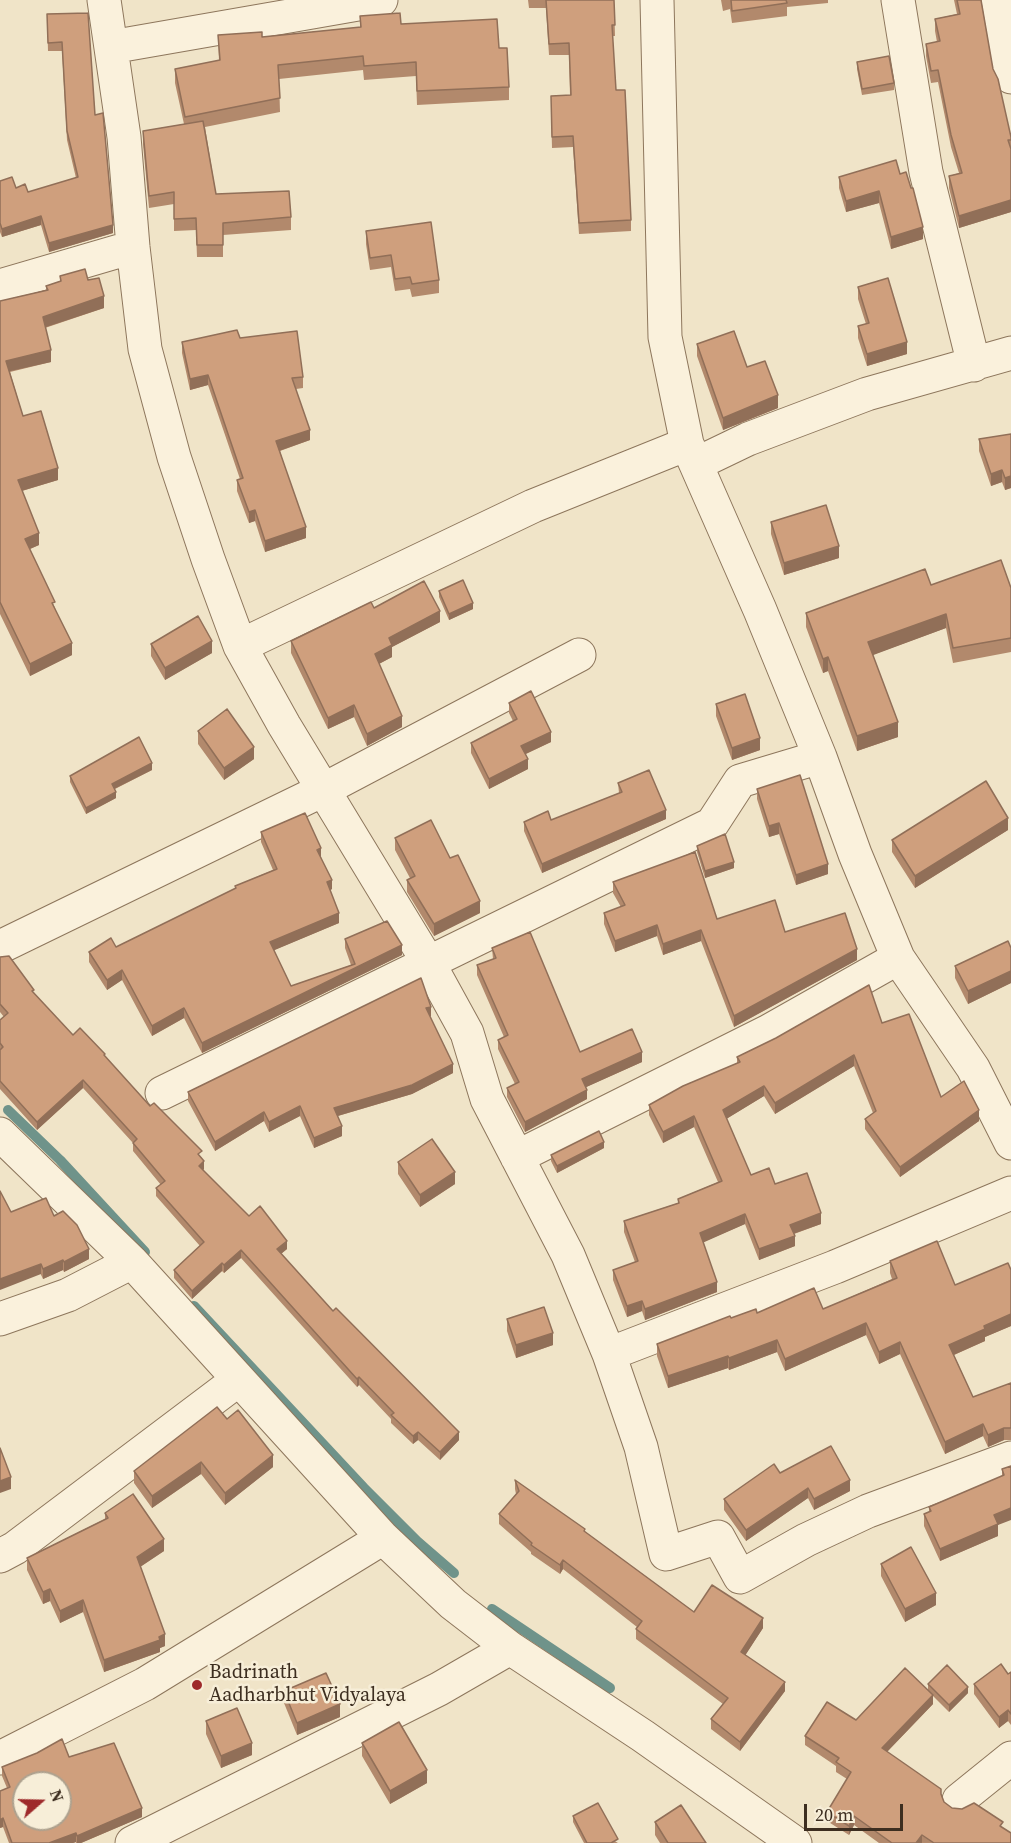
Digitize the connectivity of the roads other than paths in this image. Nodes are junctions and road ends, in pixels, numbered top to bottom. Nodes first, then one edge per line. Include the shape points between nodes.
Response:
1 (104, 0) edge
2 (381, 0) edge
3 (657, 0) edge
4 (898, 0) edge
5 (998, 0) edge
6 (111, 47) junction
7 (1011, 77) edge
8 (133, 247) junction
9 (0, 286) edge
10 (1011, 353) edge
11 (974, 365) junction
12 (691, 454) junction
13 (240, 646) junction
14 (579, 655) dead end
15 (820, 757) junction
16 (323, 790) junction
17 (0, 947) edge
18 (898, 958) junction
19 (428, 962) junction
20 (162, 1093) dead end
21 (0, 1134) edge
22 (1011, 1143) edge
23 (517, 1157) junction
24 (1011, 1193) edge
25 (132, 1262) junction
26 (0, 1319) edge
27 (609, 1354) junction
28 (238, 1380) junction
29 (1011, 1458) edge
30 (383, 1538) junction
31 (0, 1556) edge
32 (510, 1648) junction
33 (0, 1758) edge
34 (1011, 1758) edge
35 (959, 1800) dead end
36 (774, 1838) edge
37 (132, 1843) edge

1 - 6 street
2 - 6 street
3 - 12 street via 665,338
4 - 11 street via 926,172
5 - 7 street
6 - 8 street via 124,137
8 - 9 street
8 - 13 street via 145,349 174,457
10 - 11 street
11 - 12 street via 867,394 748,439
12 - 13 street via 533,506
12 - 15 street
13 - 16 street
14 - 16 street
15 - 18 street
15 - 19 street via 740,781 712,824
16 - 17 street
16 - 19 street
18 - 22 street via 973,1068
18 - 23 street via 767,1032
19 - 20 street
19 - 23 street via 467,1033 486,1099
21 - 25 street
23 - 27 street via 568,1255
24 - 27 street via 836,1267
25 - 26 street via 68,1295
25 - 28 street
27 - 29 street via 641,1447 666,1554 718,1537 740,1577 868,1511
28 - 30 street
28 - 31 street
30 - 32 street via 453,1604
30 - 33 street via 145,1684
32 - 36 street via 643,1736
32 - 37 street via 419,1700
34 - 35 street

